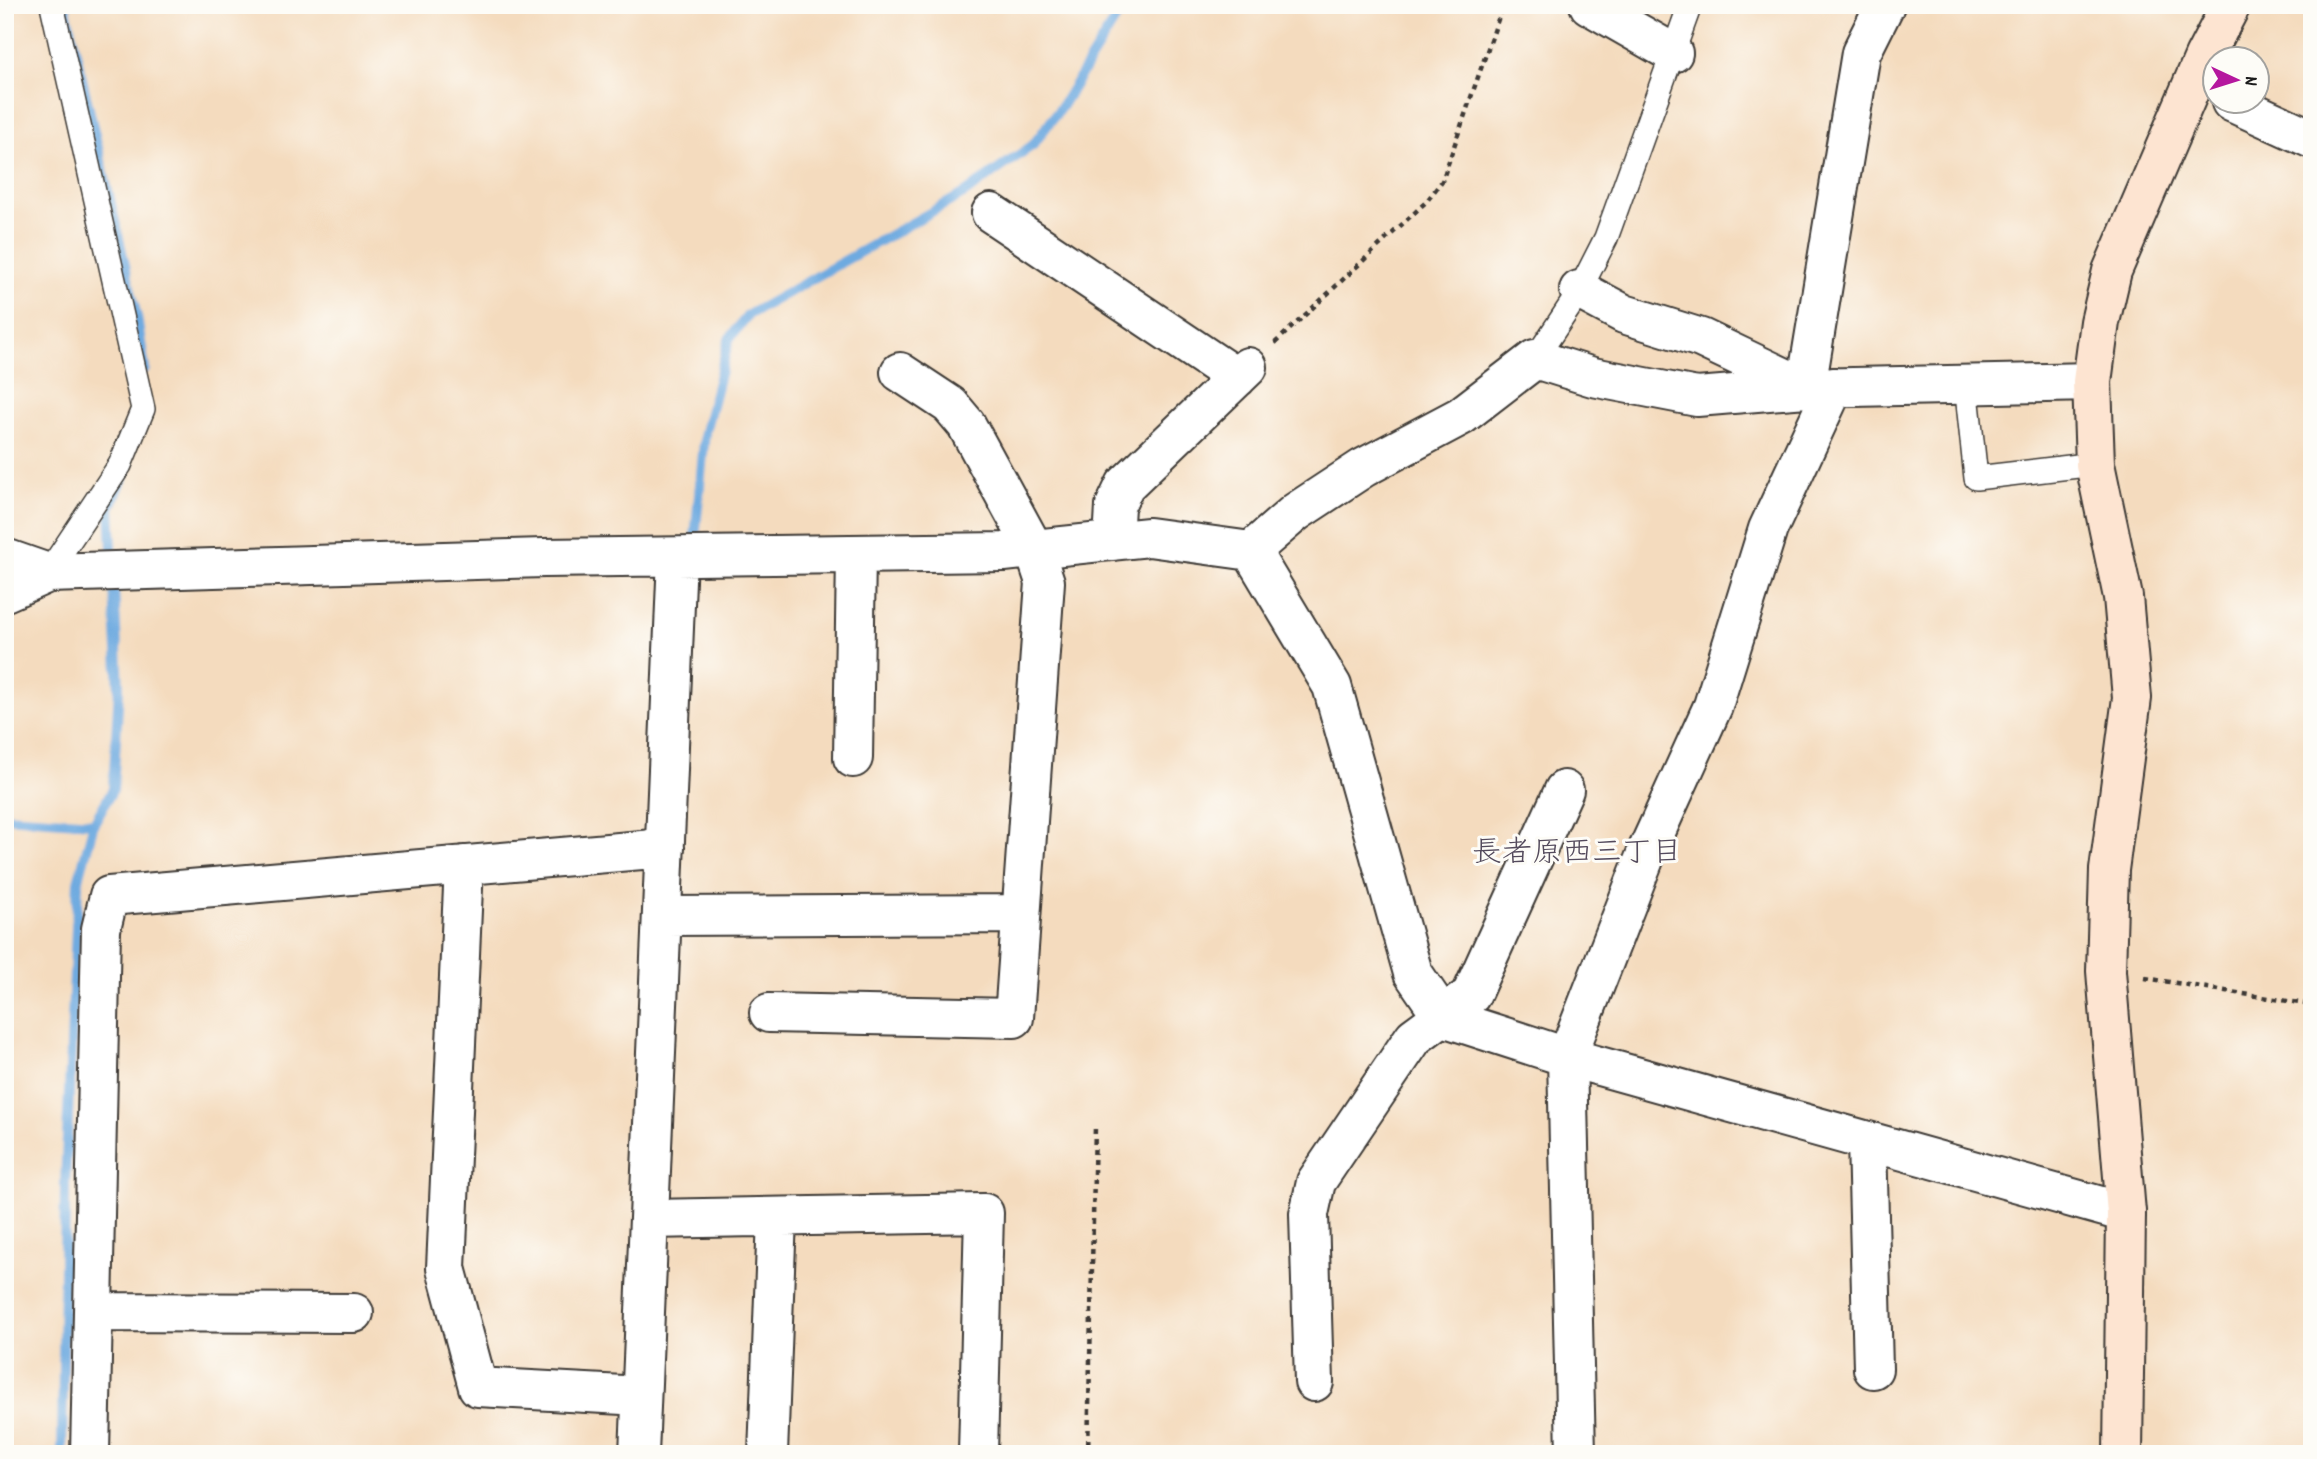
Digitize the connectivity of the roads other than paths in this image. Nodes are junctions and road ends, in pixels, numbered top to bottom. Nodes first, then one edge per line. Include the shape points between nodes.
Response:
1 (52, 5) edge
2 (1590, 5) edge
3 (1690, 5) edge
4 (1885, 5) edge
5 (2231, 5) edge
6 (2218, 46) edge
7 (1673, 52) junction
8 (2202, 93) edge
9 (2262, 116) edge
10 (2312, 139) edge
11 (991, 213) dead end
12 (1579, 290) junction
13 (1535, 359) junction
14 (900, 372) dead end
15 (2092, 382) junction
16 (1965, 384) junction
17 (1820, 387) junction
18 (2095, 464) junction
19 (1113, 541) junction
20 (1034, 549) junction
21 (1251, 551) junction
22 (856, 554) junction
23 (677, 557) junction
24 (5, 558) edge
25 (48, 573) junction
26 (5, 592) edge
27 (853, 758) dead end
28 (1564, 790) dead end
29 (665, 848) junction
30 (464, 865) junction
31 (1021, 914) junction
32 (662, 916) junction
33 (769, 1013) dead end
34 (1443, 1017) junction
35 (1567, 1057) junction
36 (1867, 1141) junction
37 (2126, 1213) junction
38 (776, 1217) junction
39 (649, 1219) junction
40 (93, 1312) junction
41 (354, 1313) dead end
42 (1873, 1369) dead end
43 (1314, 1382) dead end
44 (641, 1396) junction
45 (90, 1454) edge
46 (639, 1454) edge
47 (768, 1454) edge
48 (978, 1454) edge
49 (1576, 1454) edge
50 (2123, 1454) edge

1 - 25 lane via 143,409 120,465
2 - 7 street
3 - 7 lane
4 - 17 street via 1861,53
5 - 6 street
7 - 12 lane via 1606,238
8 - 15 street via 2112,271
9 - 10 street
11 - 19 street via 1243,372 1125,485 1115,506
12 - 13 lane
12 - 17 street via 1624,314 1701,338
13 - 17 street via 1593,377 1698,397
13 - 21 street via 1461,416 1363,468 1296,512
14 - 20 street via 950,405 965,424
15 - 16 street
15 - 18 street
16 - 17 street
16 - 18 lane via 1976,478
17 - 35 street via 1768,529 1713,706 1648,849
18 - 37 street via 2123,597 2133,698 2109,870 2106,971
19 - 20 street
19 - 21 street via 1149,537
20 - 22 street
20 - 31 street via 1045,582
21 - 34 street via 1332,686 1413,973
22 - 23 street
22 - 27 street
23 - 25 street
23 - 29 street
24 - 25 street
25 - 26 street
28 - 34 street via 1471,995
29 - 30 street
29 - 32 street
30 - 40 street via 109,895 102,929
30 - 44 street via 446,1268 478,1387
31 - 32 street
31 - 33 street via 1014,1017
32 - 39 street
34 - 35 street
34 - 43 street via 1414,1037 1316,1182 1309,1214
35 - 36 street
35 - 49 street
36 - 37 street
36 - 42 street
37 - 50 street
38 - 39 street
38 - 47 street
38 - 48 street via 984,1213
39 - 44 street
40 - 41 street
40 - 45 street
44 - 46 street

